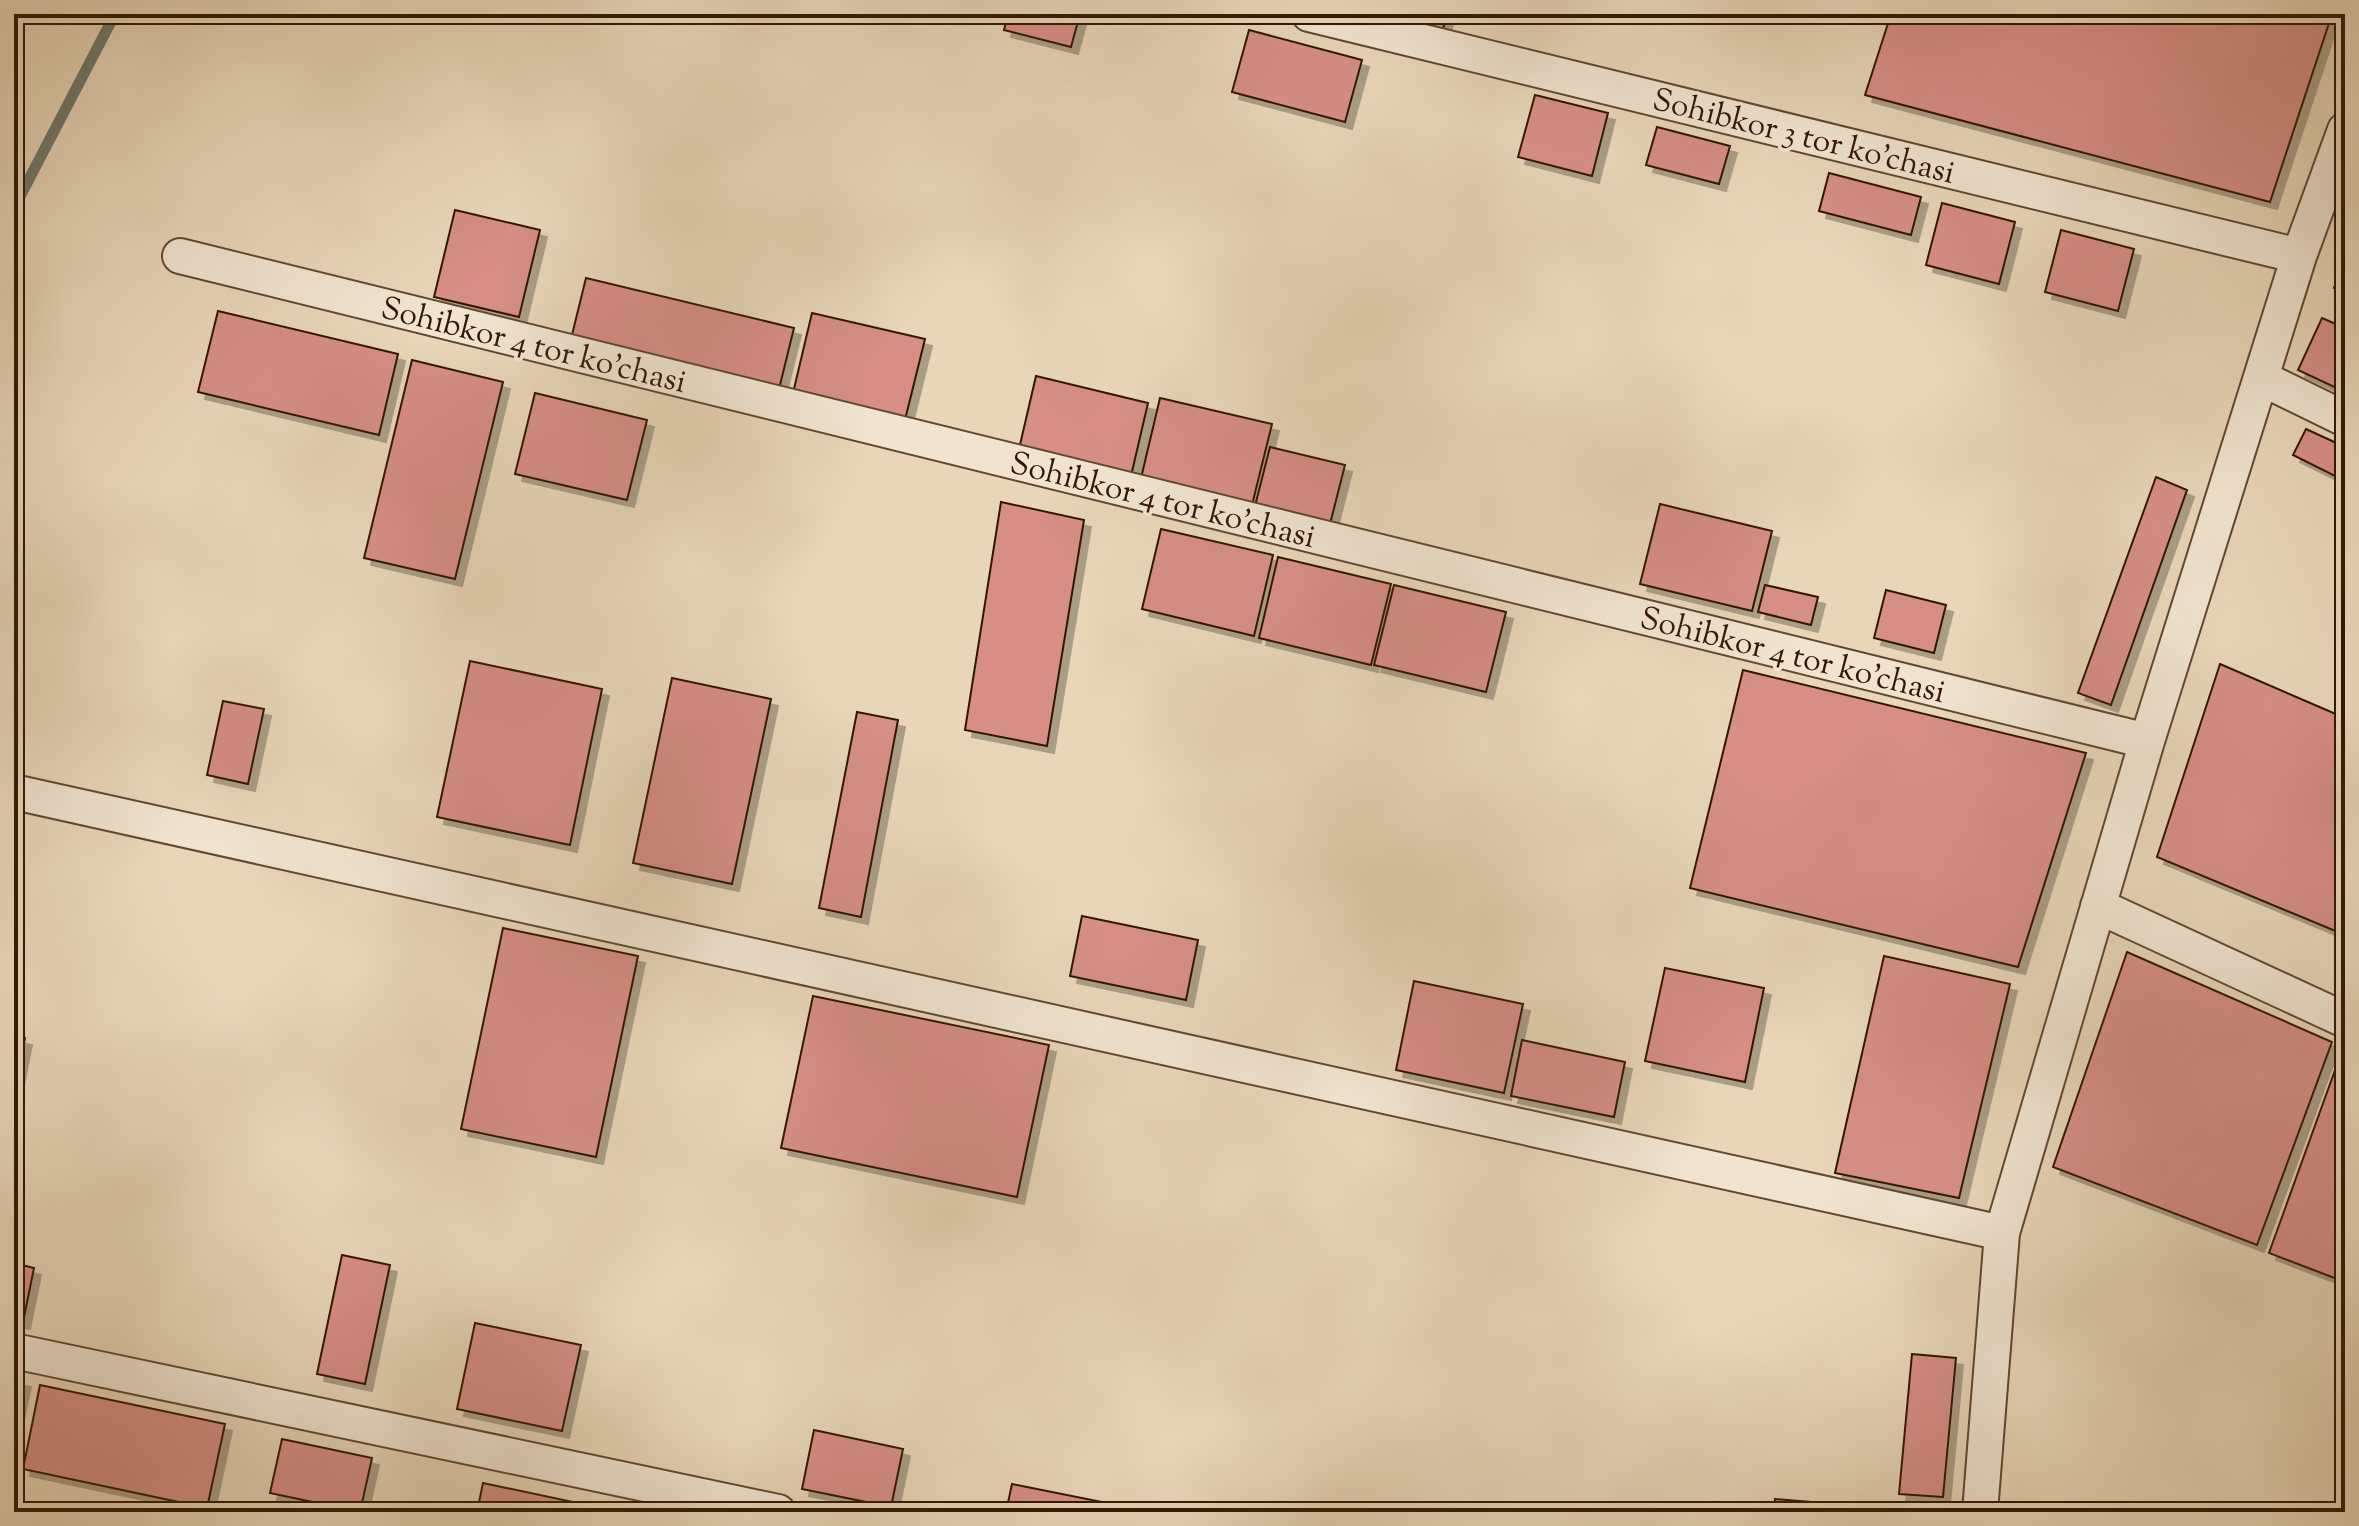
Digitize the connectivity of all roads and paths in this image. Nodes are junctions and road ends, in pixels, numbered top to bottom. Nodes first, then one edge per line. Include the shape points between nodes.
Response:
1 (1309, 14) edge
2 (2345, 130) edge
3 (180, 256) dead end
4 (2299, 256) junction
5 (2261, 378) junction
6 (2345, 419) edge
7 (2147, 741) junction
8 (14, 792) edge
9 (2098, 906) junction
10 (2345, 1020) edge
11 (2002, 1233) junction
12 (14, 1351) edge
13 (778, 1512) edge
14 (1980, 1512) edge

1 - 4 street, Sohibkor 3 tor ko'chasi
2 - 4 street
3 - 7 street, Sohibkor 4 tor ko'chasi
4 - 5 street
5 - 6 street
5 - 7 street
7 - 9 street
8 - 11 street
9 - 10 street
9 - 11 street
11 - 14 street
12 - 13 street

